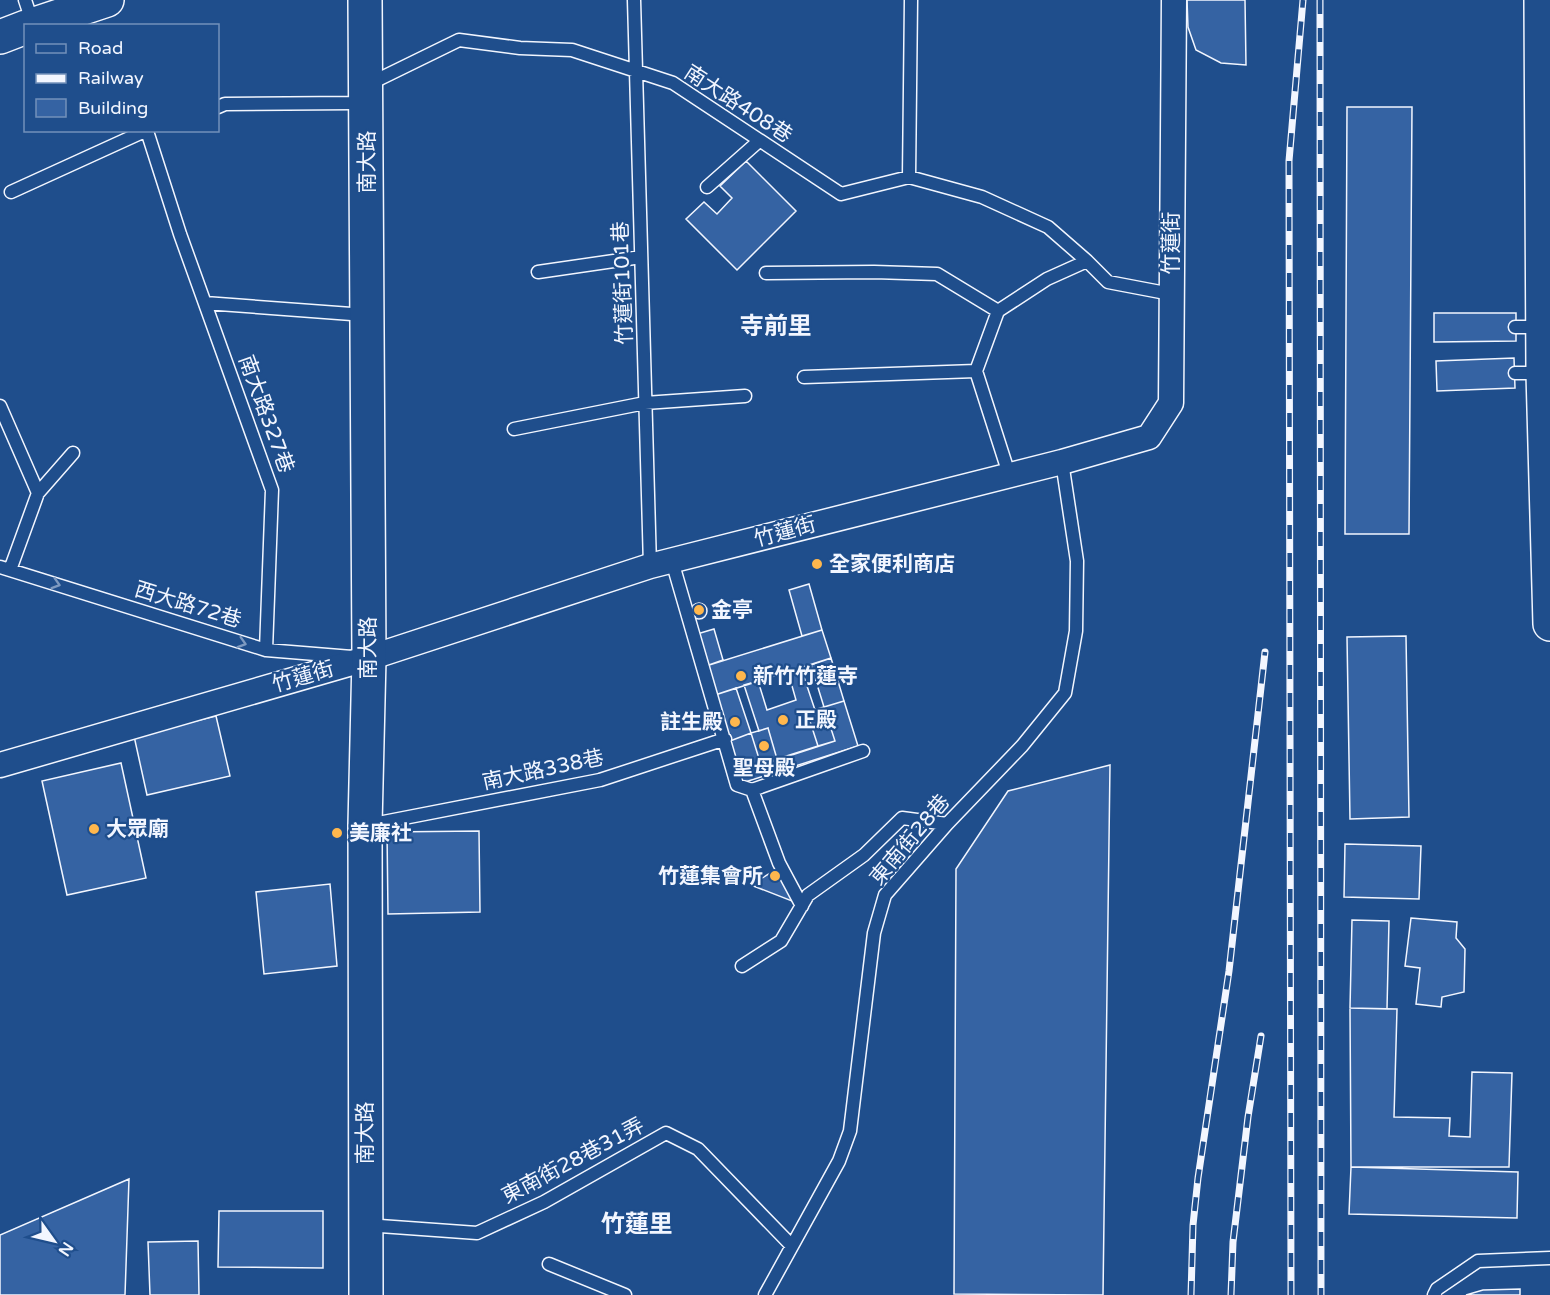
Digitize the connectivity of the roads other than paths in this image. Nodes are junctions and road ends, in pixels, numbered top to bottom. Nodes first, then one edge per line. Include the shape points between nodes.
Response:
1 (106, 0) edge
2 (365, 0) edge
3 (634, 0) edge
4 (911, 0) edge
5 (1174, 0) edge
6 (1541, 0) edge
7 (28, 19) edge
8 (0, 37) edge
9 (636, 72) junction
10 (367, 85) junction
11 (219, 107) edge
12 (145, 132) edge
13 (147, 132) edge
14 (759, 141) junction
15 (909, 177) junction
16 (707, 187) dead end
17 (11, 192) dead end
18 (1546, 224) edge
19 (641, 257) junction
20 (1087, 261) junction
21 (538, 272) dead end
22 (766, 273) dead end
23 (1171, 294) junction
24 (205, 303) junction
25 (998, 311) junction
26 (367, 315) junction
27 (976, 371) junction
28 (804, 377) dead end
29 (1538, 386) edge
30 (745, 396) dead end
31 (645, 404) junction
32 (0, 406) edge
33 (514, 429) dead end
34 (74, 453) dead end
35 (1062, 462) junction
36 (1009, 474) junction
37 (38, 493) junction
38 (661, 563) junction
39 (5, 568) edge
40 (1550, 624) edge
41 (266, 650) junction
42 (369, 658) junction
43 (725, 738) junction
44 (863, 751) dead end
45 (0, 765) edge
46 (752, 790) junction
47 (947, 824) junction
48 (365, 825) junction
49 (802, 906) junction
50 (742, 966) dead end
51 (366, 1225) junction
52 (792, 1246) junction
53 (1550, 1258) edge
54 (549, 1264) dead end
55 (366, 1295) edge
56 (625, 1295) edge
57 (765, 1295) edge
58 (1434, 1295) edge

1 - 7 main road
2 - 10 main road, 南大路
3 - 9 lane, 竹蓮街101巷
4 - 15 lane
5 - 23 street, 竹蓮街
6 - 18 main road
7 - 8 main road
9 - 10 lane, 南大路408巷 via 572,50 459,40
9 - 14 lane, 南大路408巷 via 673,83
9 - 19 lane, 竹蓮街101巷
10 - 11 lane via 354,103
10 - 26 main road, 南大路
12 - 17 lane, 南大路327巷
13 - 24 lane, 南大路327巷
14 - 15 lane, 南大路408巷 via 841,194
14 - 16 lane
15 - 20 lane via 982,197 1048,227
18 - 29 main road via 1529,327
19 - 21 lane
19 - 31 lane, 竹蓮街101巷
20 - 23 lane via 1108,282
20 - 25 lane via 1047,279
22 - 25 lane via 937,274
23 - 35 street, 竹蓮街 via 1171,403 1149,437
24 - 26 lane
24 - 41 lane, 南大路327巷 via 272,490
25 - 27 lane
26 - 42 main road, 南大路
27 - 28 lane
27 - 36 lane
29 - 40 main road
30 - 31 lane
31 - 33 lane
31 - 38 lane, 竹蓮街101巷
32 - 37 lane
34 - 37 lane
35 - 36 street, 竹蓮街
35 - 47 lane, 東南街28巷 via 1077,561 1076,632 1065,693 1022,746
36 - 38 street, 竹蓮街
37 - 39 lane
38 - 42 street, 竹蓮街
38 - 43 lane via 692,633
39 -> 41 lane, 西大路72巷
41 - 42 lane, 西大路72巷
42 - 45 street, 竹蓮街
42 - 48 main road, 南大路
43 - 46 lane via 737,785
43 - 48 lane, 南大路338巷 via 600,780
44 - 46 lane
46 - 49 lane via 779,863
47 - 49 lane via 902,818 864,855 808,895
47 - 52 lane, 東南街28巷 via 885,895 874,933 850,1131 839,1161
48 - 51 main road, 南大路
49 - 50 lane via 781,941
51 - 52 lane, 東南街28巷31弄 via 477,1233 544,1202 666,1132 698,1149
51 - 55 main road, 南大路
52 - 57 lane, 東南街28巷
53 - 58 lane via 1478,1261
54 - 56 lane

